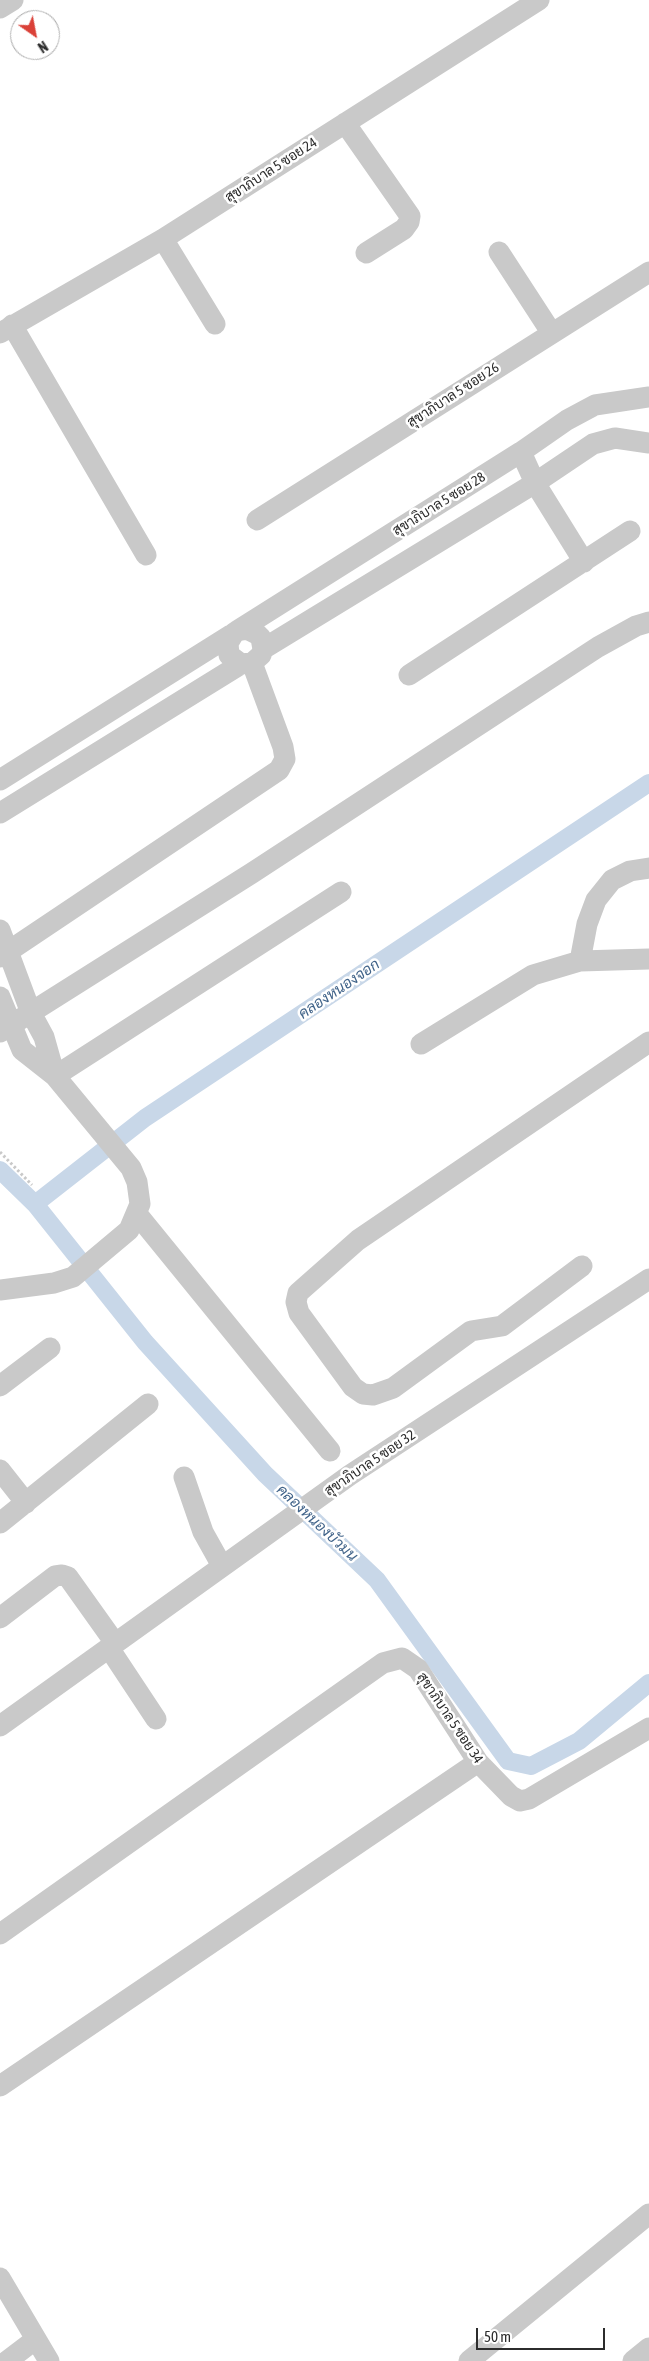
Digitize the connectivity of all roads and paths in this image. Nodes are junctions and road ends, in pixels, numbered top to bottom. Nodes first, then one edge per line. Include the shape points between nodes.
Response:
1 (13, 0) edge
2 (539, 0) edge
3 (0, 8) edge
4 (345, 123) junction
5 (164, 239) junction
6 (499, 252) dead end
7 (366, 253) dead end
8 (649, 272) edge
9 (215, 324) dead end
10 (6, 329) edge
11 (551, 332) junction
12 (649, 397) edge
13 (649, 443) edge
14 (521, 452) junction
15 (535, 483) junction
16 (257, 520) dead end
17 (630, 531) dead end
18 (146, 555) dead end
19 (584, 562) junction
20 (649, 622) edge
21 (234, 633) junction
22 (252, 659) junction
23 (409, 675) dead end
24 (6, 776) edge
25 (29, 794) junction
26 (0, 813) edge
27 (649, 868) edge
28 (341, 892) dead end
29 (0, 930) edge
30 (4, 955) edge
31 (649, 958) edge
32 (580, 961) junction
33 (0, 997) edge
34 (31, 1013) junction
35 (5, 1029) edge
36 (44, 1037) junction
37 (649, 1042) edge
38 (421, 1044) dead end
39 (22, 1050) junction
40 (55, 1076) junction
41 (0, 1152) edge
42 (32, 1184) dead end
43 (137, 1214) junction
44 (582, 1266) dead end
45 (649, 1279) edge
46 (0, 1290) edge
47 (50, 1348) dead end
48 (0, 1386) edge
49 (148, 1404) dead end
50 (330, 1451) dead end
51 (0, 1470) edge
52 (184, 1477) dead end
53 (26, 1503) junction
54 (0, 1524) edge
55 (222, 1566) junction
56 (0, 1618) edge
57 (112, 1645) junction
58 (156, 1719) dead end
59 (0, 1726) edge
60 (649, 1728) edge
61 (478, 1762) junction
62 (0, 1934) edge
63 (0, 2086) edge
64 (649, 2214) edge
65 (0, 2278) edge
66 (36, 2339) junction
67 (649, 2348) edge
68 (7, 2361) edge
69 (49, 2361) edge
70 (469, 2361) edge
71 (633, 2361) edge

1 - 3 street
2 - 4 street, สุขาภิบาล 5 ซอย 24
4 - 5 street, สุขาภิบาล 5 ซอย 24
4 - 7 street via 410,216 404,229
5 - 9 street
5 - 10 street, สุขาภิบาล 5 ซอย 24
6 - 11 street
8 - 11 street, สุขาภิบาล 5 ซอย 26
10 - 18 street
11 - 16 street, สุขาภิบาล 5 ซอย 26
12 - 14 street, สุขาภิบาล 5 ซอย 28 via 595,405
13 - 15 street via 615,438 592,444
14 - 15 street
14 - 21 street, สุขาภิบาล 5 ซอย 28
15 - 19 street
15 - 22 street
17 - 19 street
19 - 23 street
20 - 34 street via 598,647
21 - 22 street via 228,643 232,659
21 - 22 street via 247,629 257,634
21 - 24 street, สุขาภิบาล 5 ซอย 28
22 - 25 street
22 - 30 street via 283,747 285,759 279,770
24 - 25 street
25 - 26 street
27 - 32 street via 630,871 612,880 596,900 586,924
28 - 40 street
29 - 30 street
30 - 34 street
31 - 32 street
32 - 38 street via 533,975
33 - 35 street
34 - 35 street
34 - 36 street
35 - 39 street
36 - 39 street
36 - 40 street
37 - 44 street via 358,1240 298,1293 296,1302 299,1313 353,1387 362,1394 373,1395 393,1388 472,1331 502,1326
39 - 40 street
40 - 43 street via 131,1168 140,1204
41 - 42 path
43 - 46 street via 129,1230 74,1277 54,1284
43 - 50 street
45 - 55 street, สุขาภิบาล 5 ซอย 32 via 315,1500
47 - 48 street
49 - 53 street
51 - 53 street
52 - 55 street via 203,1532
53 - 54 street
55 - 57 street, สุขาภิบาล 5 ซอย 32
56 - 57 street via 56,1576 62,1575 68,1577
57 - 58 street
57 - 59 street, สุขาภิบาล 5 ซอย 32
60 - 61 street, สุขาภิบาล 5 ซอย 34 via 524,1801 515,1800
61 - 62 street, สุขาภิบาล 5 ซอย 34 via 418,1669 402,1658 383,1663
61 - 63 street
64 - 70 street
65 - 66 street
66 - 68 street
66 - 69 street
67 - 71 street

